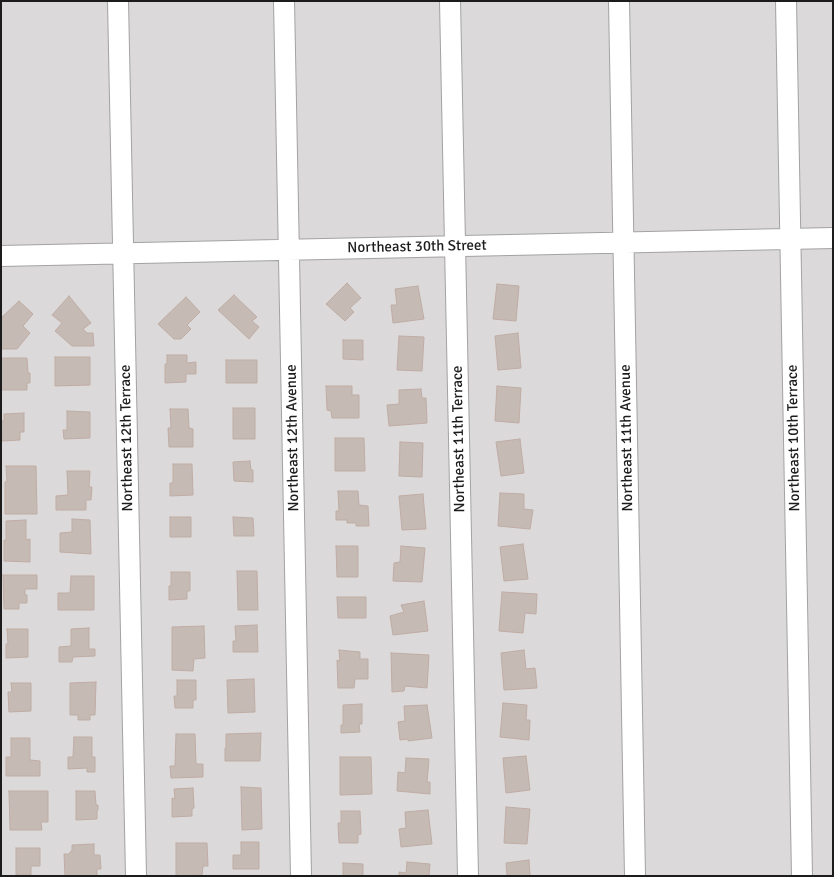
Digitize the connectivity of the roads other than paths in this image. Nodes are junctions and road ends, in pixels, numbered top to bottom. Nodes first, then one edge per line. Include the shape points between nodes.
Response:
1 (118, 1) edge
2 (284, 1) edge
3 (450, 1) edge
4 (619, 1) edge
5 (786, 1) edge
6 (833, 238) edge
7 (791, 239) junction
8 (624, 242) junction
9 (455, 246) junction
10 (289, 250) junction
11 (124, 253) junction
12 (1, 256) edge
13 (136, 876) edge
14 (301, 876) edge
15 (468, 876) edge
16 (635, 876) edge
17 (802, 876) edge

1 - 11 street, Northeast 12th Terrace
2 - 10 street, Northeast 12th Avenue
3 - 9 street, Northeast 11th Terrace
4 - 8 street, Northeast 11th Avenue
5 - 7 street, Northeast 10th Terrace
6 - 7 street, Northeast 30th Street
7 - 8 street, Northeast 30th Street
7 - 17 street, Northeast 10th Terrace
8 - 9 street, Northeast 30th Street
8 - 16 street, Northeast 11th Avenue
9 - 10 street, Northeast 30th Street
9 - 15 street, Northeast 11th Terrace
10 - 11 street, Northeast 30th Street
10 - 14 street, Northeast 12th Avenue
11 - 12 street, Northeast 30th Street
11 - 13 street, Northeast 12th Terrace

